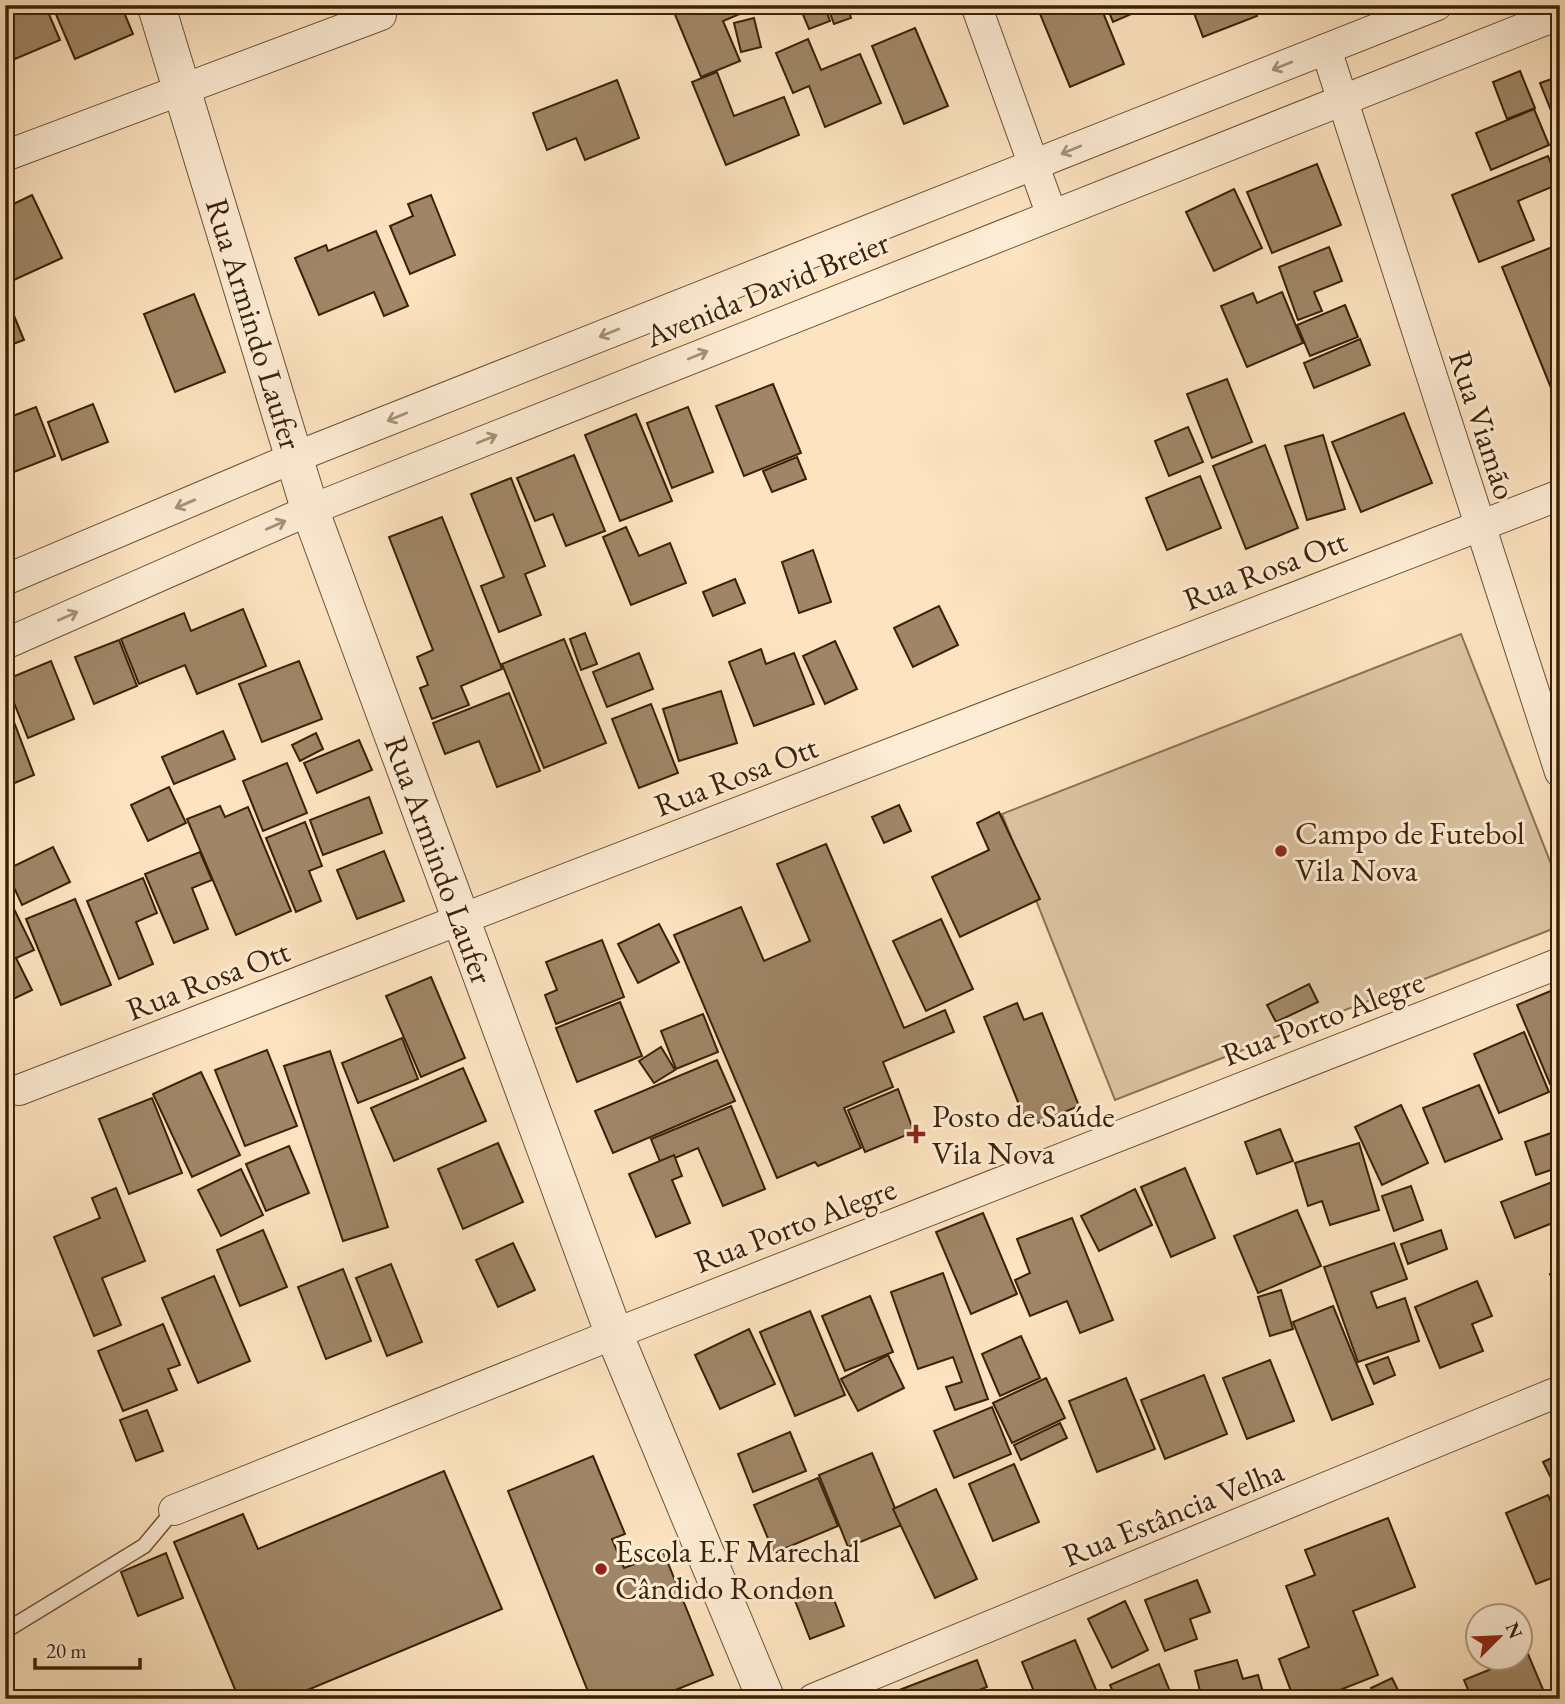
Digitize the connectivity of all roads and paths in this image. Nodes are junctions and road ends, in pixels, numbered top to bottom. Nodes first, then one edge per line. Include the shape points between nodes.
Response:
1 (156, 5) edge
2 (976, 5) edge
3 (1437, 5) edge
4 (386, 9) edge
5 (1560, 13) edge
6 (1326, 49) junction
7 (184, 91) junction
8 (1343, 99) junction
9 (5, 156) edge
10 (1034, 164) junction
11 (1051, 213) junction
12 (293, 458) junction
13 (1560, 495) edge
14 (310, 510) junction
15 (1478, 525) junction
16 (5, 580) edge
17 (5, 644) edge
18 (1560, 772) edge
19 (461, 921) junction
20 (1560, 963) edge
21 (19, 1090) dead end
22 (614, 1334) junction
23 (1560, 1391) edge
24 (174, 1510) joint
25 (5, 1631) edge
26 (766, 1699) edge
27 (813, 1699) edge

1 - 7 street, Rua Armindo Laufer
2 - 10 street
3 - 6 street, Avenida David Breier
4 - 7 street
5 - 8 street, Avenida David Breier
6 - 8 street, Rua Viamão
6 -> 10 street, Avenida David Breier
7 - 9 street
7 - 12 street, Rua Armindo Laufer
8 - 11 street, Avenida David Breier
8 - 15 street, Rua Viamão
10 - 11 street
10 -> 12 street, Avenida David Breier
14 -> 11 street, Avenida David Breier
12 - 14 street, Rua Armindo Laufer
12 -> 16 street, Avenida David Breier
13 - 15 street, Rua Rosa Ott
17 -> 14 street, Avenida David Breier
14 - 19 street, Rua Armindo Laufer
15 - 18 street, Rua Viamão
15 - 19 street, Rua Rosa Ott
19 - 21 street, Rua Rosa Ott
19 - 22 street, Rua Armindo Laufer
20 - 22 street, Rua Porto Alegre
22 - 24 street, Rua Porto Alegre
22 - 26 street, Rua Armindo Laufer
23 - 27 street, Rua Estância Velha
24 - 25 lane via 144,1546

